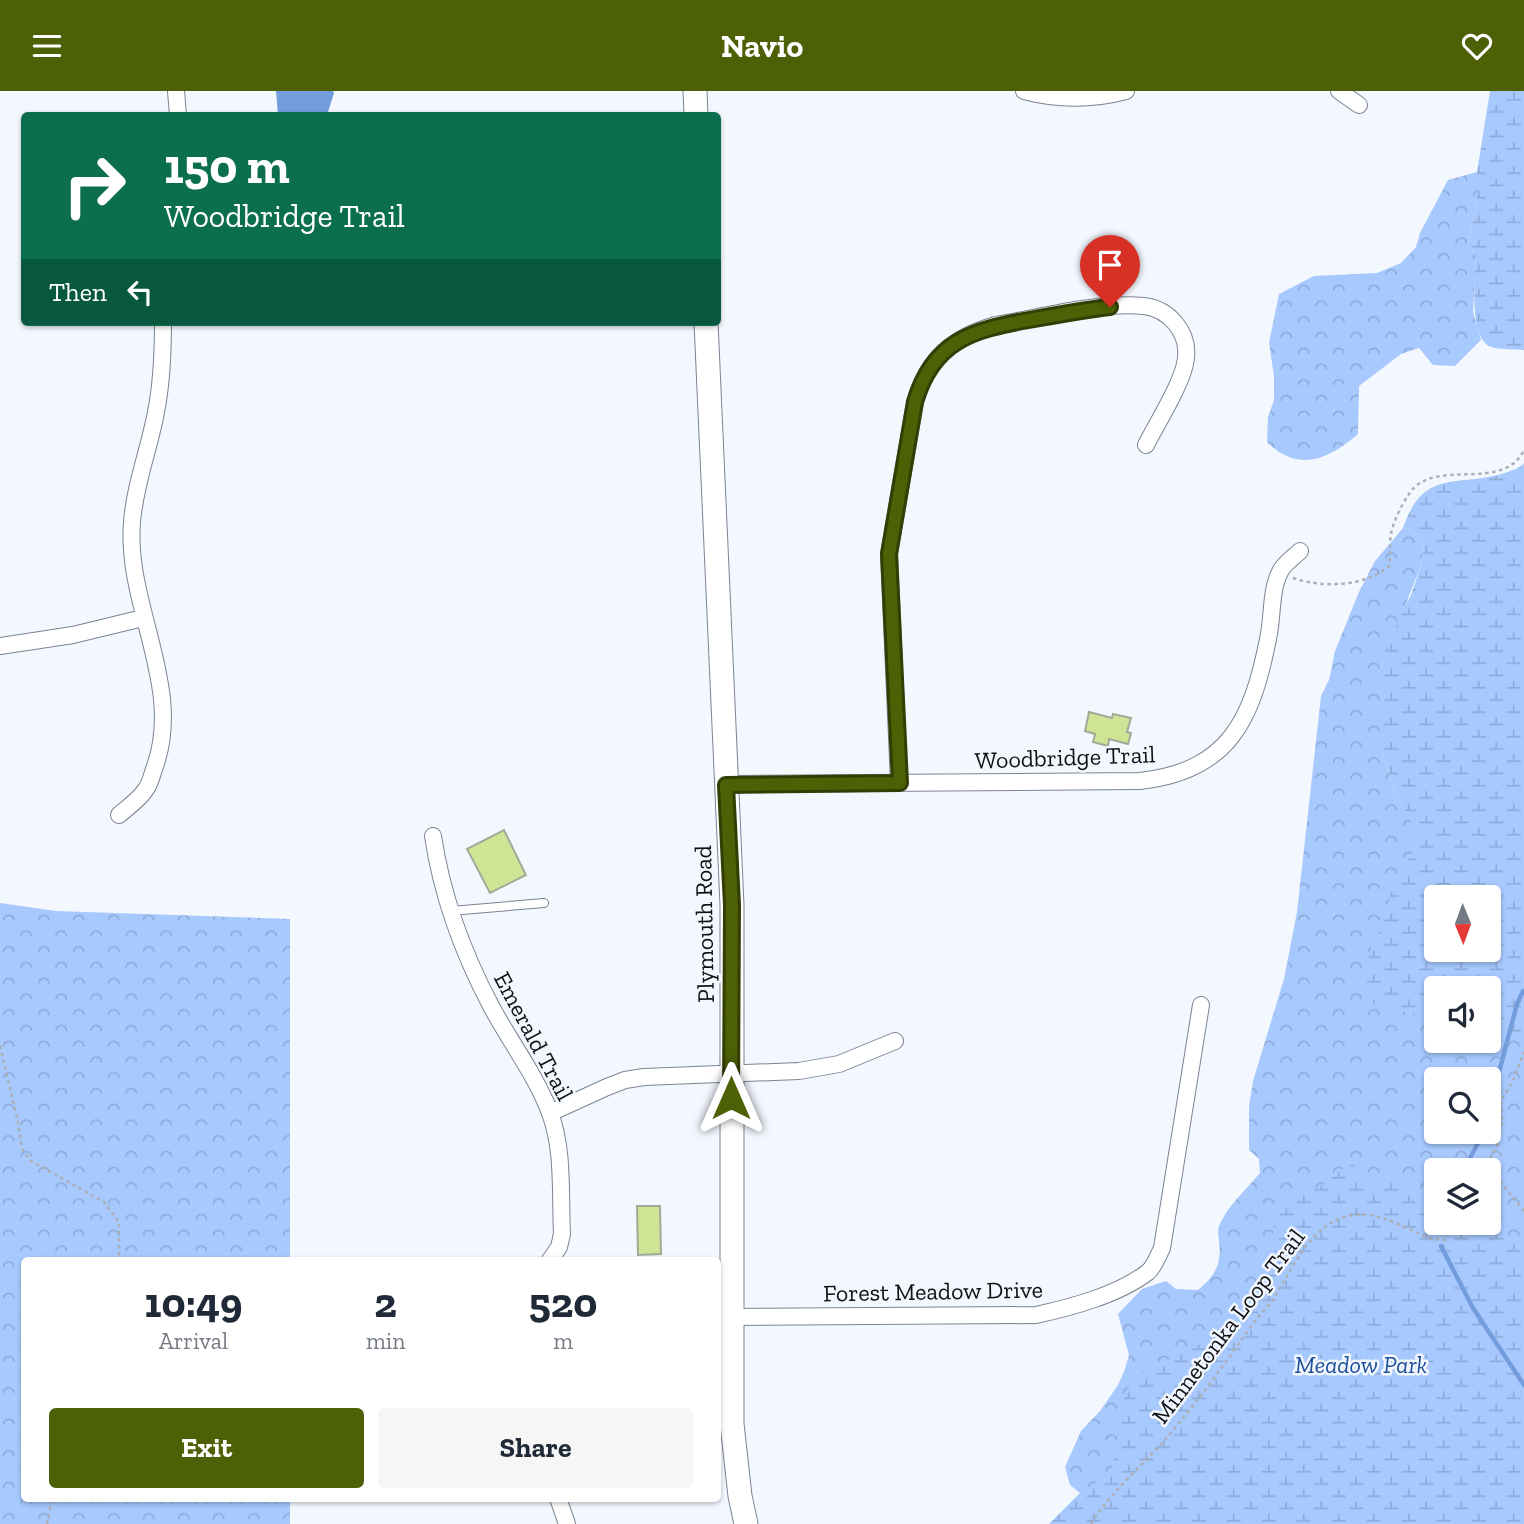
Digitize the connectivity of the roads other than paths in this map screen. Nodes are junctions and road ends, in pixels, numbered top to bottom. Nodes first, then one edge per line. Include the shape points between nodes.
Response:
1 (176, 91) edge
2 (695, 91) edge
3 (1024, 91) edge
4 (1126, 91) edge
5 (1339, 91) edge
6 (1359, 105) dead end
7 (178, 112) edge
8 (696, 112) edge
9 (163, 326) edge
10 (706, 326) edge
11 (1146, 445) dead end
12 (1300, 551) dead end
13 (144, 618) junction
14 (0, 646) edge
15 (900, 783) junction
16 (726, 785) junction
17 (119, 815) dead end
18 (433, 836) dead end
19 (544, 903) dead end
20 (451, 911) junction
21 (1201, 1005) dead end
22 (895, 1041) dead end
23 (731, 1074) junction
24 (551, 1113) junction
25 (553, 1257) edge
26 (731, 1317) junction
27 (559, 1502) edge
28 (567, 1524) edge
29 (746, 1524) edge

1 - 7 street
2 - 8 main road
3 - 4 street via 1075,99
5 - 6 street
9 - 13 street via 161,383 131,524 132,564
10 - 16 main road, Plymouth Road
11 - 15 street via 1186,359 1181,330 1158,310 1110,307 996,325 961,339 933,362 915,402 889,554
12 - 15 street, Woodbridge Trail via 1281,570 1248,713 1214,755 1191,769 1140,781
13 - 14 street
13 - 17 street via 162,700 162,730 158,760 146,789
15 - 16 street, Woodbridge Trail
16 - 23 main road, Plymouth Road via 732,905
18 - 20 street, Emerald Trail
19 - 20 lane
20 - 24 street, Emerald Trail via 491,1006
21 - 26 street, Forest Meadow Drive via 1162,1248 1150,1270 1101,1297 1036,1315
22 - 23 street via 839,1064
23 - 24 street via 625,1080
23 - 26 main road, Plymouth Road
24 - 25 street, Emerald Trail via 558,1151 562,1234
26 - 29 main road, Plymouth Road via 732,1424
27 - 28 street

